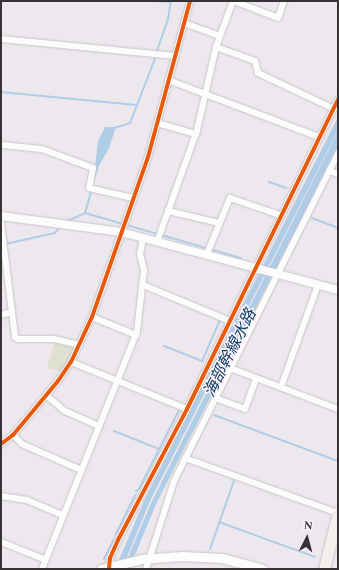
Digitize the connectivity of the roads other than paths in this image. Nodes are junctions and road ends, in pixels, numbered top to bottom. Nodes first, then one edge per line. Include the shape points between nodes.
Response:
1 (190, 1) edge
2 (234, 1) edge
3 (284, 1) edge
4 (184, 24) junction
5 (219, 36) junction
6 (1, 39) edge
7 (216, 47) junction
8 (175, 56) junction
9 (168, 80) junction
10 (206, 94) junction
11 (338, 100) edge
12 (334, 109) junction
13 (157, 123) junction
14 (196, 134) junction
15 (319, 137) junction
16 (1, 145) edge
17 (338, 154) edge
18 (330, 171) junction
19 (338, 174) edge
20 (133, 198) junction
21 (168, 211) junction
22 (280, 214) junction
23 (1, 216) edge
24 (1, 223) edge
25 (219, 223) junction
26 (123, 227) junction
27 (143, 238) junction
28 (158, 238) junction
29 (207, 252) junction
30 (256, 269) junction
31 (276, 274) junction
32 (143, 285) junction
33 (318, 285) junction
34 (338, 290) edge
35 (12, 312) junction
36 (1, 315) edge
37 (92, 317) junction
38 (230, 321) junction
39 (136, 335) junction
40 (79, 344) junction
41 (71, 362) junction
42 (230, 368) junction
43 (256, 379) junction
44 (118, 380) junction
45 (281, 387) junction
46 (47, 396) junction
47 (215, 398) junction
48 (187, 408) junction
49 (338, 409) edge
50 (99, 426) junction
51 (13, 435) junction
52 (1, 444) edge
53 (185, 458) junction
54 (81, 470) junction
55 (1, 496) edge
56 (338, 513) edge
57 (63, 515) junction
58 (1, 542) edge
59 (145, 558) junction
60 (46, 560) junction
61 (107, 568) edge
62 (42, 569) edge
63 (146, 569) edge
64 (263, 569) edge
65 (324, 569) edge

1 - 4 street
2 - 3 street via 278,18
2 - 5 street
4 - 5 street
4 - 8 street
5 - 7 street
6 - 8 street
7 - 10 street
7 - 12 street via 255,61 258,73
8 - 9 street
9 - 10 street
9 - 13 street
10 - 14 street
10 - 15 street
11 - 12 street
12 - 15 street
13 - 14 street
13 - 20 street
14 - 21 street
15 - 22 street
16 - 20 street via 42,149 93,168 88,188
17 - 18 street
18 - 19 street
18 - 31 street
20 - 26 street
21 - 25 street
21 - 28 street
22 - 25 street via 230,198
22 - 30 street
23 - 26 street
24 - 35 street
25 - 29 street
26 - 27 street
26 - 37 street
27 - 28 street
27 - 32 street via 140,254 144,270
28 - 29 street
29 - 30 street
30 - 31 street
30 - 38 street
31 - 33 street
31 - 42 street
32 - 38 street
32 - 39 street
33 - 34 street
33 - 45 street
35 - 36 street
35 - 40 street via 15,337 18,339 54,339
37 - 39 street
37 - 40 street
38 - 48 street
39 - 44 street
40 - 41 street
41 - 44 street
41 - 46 street
42 - 43 street
42 - 47 street
43 - 45 street
43 - 47 street via 245,409
44 - 48 street
44 - 50 street
45 - 49 street
46 - 50 street via 65,411
46 - 51 street
47 - 53 street
48 - 61 street
50 - 54 street
51 - 52 street
51 - 54 street via 22,444
53 - 56 street
53 - 59 street
54 - 57 street
55 - 57 street via 27,500
56 - 65 highway
57 - 60 street
58 - 60 street
59 - 61 main road
59 - 63 street
59 - 64 main road via 222,558
60 - 62 street

